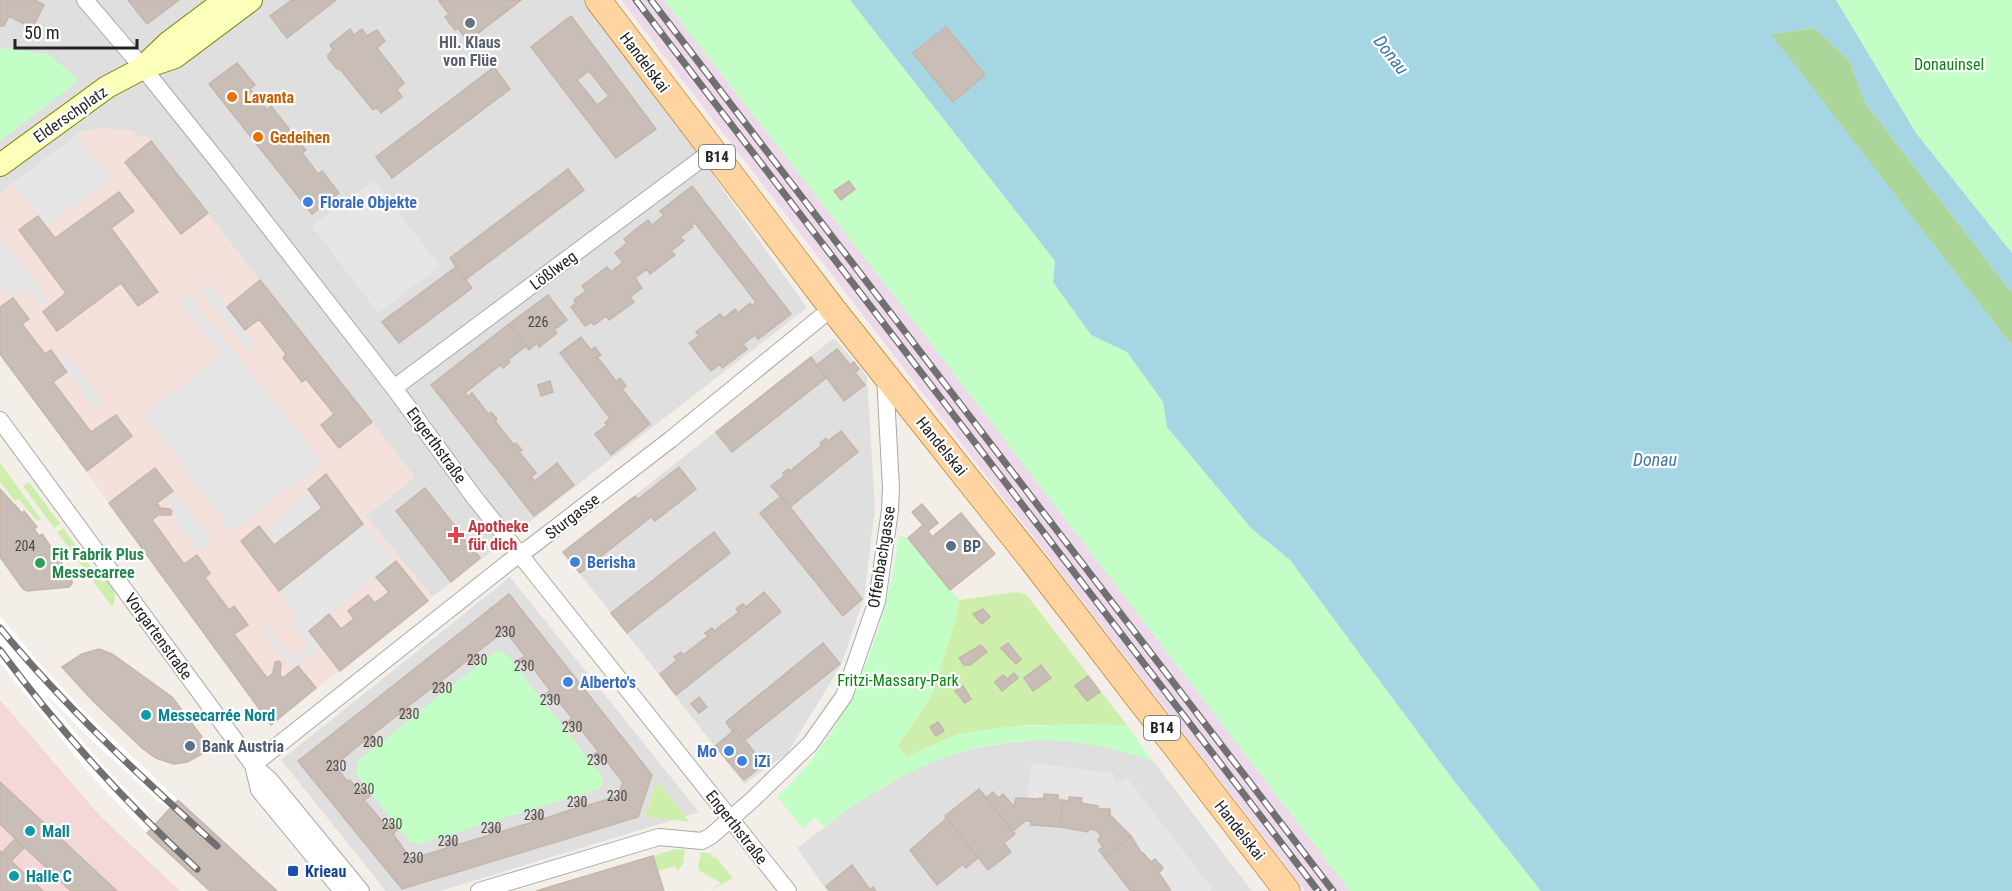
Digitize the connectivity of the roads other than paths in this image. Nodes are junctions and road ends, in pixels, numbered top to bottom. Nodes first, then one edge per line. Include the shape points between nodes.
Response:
1 (85, 0) edge
2 (225, 0) edge
3 (251, 0) edge
4 (598, 0) edge
5 (143, 68) junction
6 (712, 151) junction
7 (0, 165) edge
8 (832, 308) junction
9 (885, 375) junction
10 (394, 388) junction
11 (0, 420) edge
12 (520, 554) junction
13 (253, 765) junction
14 (730, 818) junction
15 (342, 891) edge
16 (361, 891) edge
17 (479, 891) edge
18 (788, 891) edge
19 (1287, 891) edge

1 - 5 street, Engerthstraße
2 - 5 main road via 169,42
3 - 5 main road via 176,57
4 - 6 main road, Handelskai / B14
5 - 7 main road, Elderschplatz via 107,87
5 - 10 street, Engerthstraße
6 - 8 main road, Handelskai / B14
6 - 10 street, Lößlweg
8 - 9 main road, Handelskai / B14
8 - 12 street, Sturgasse via 670,440
9 - 14 street, Offenbachgasse via 890,510 877,601 857,660 844,696 810,744
9 - 19 main road, Handelskai / B14
10 - 12 street, Engerthstraße
11 - 13 street, Vorgartenstraße
12 - 13 street, Sturgasse
12 - 14 street, Engerthstraße
13 - 15 street, Vorgartenstraße via 259,790
13 - 16 street, Vorgartenstraße via 270,780
14 - 17 street, Offenbachgasse via 702,841 659,837
14 - 18 street, Engerthstraße

